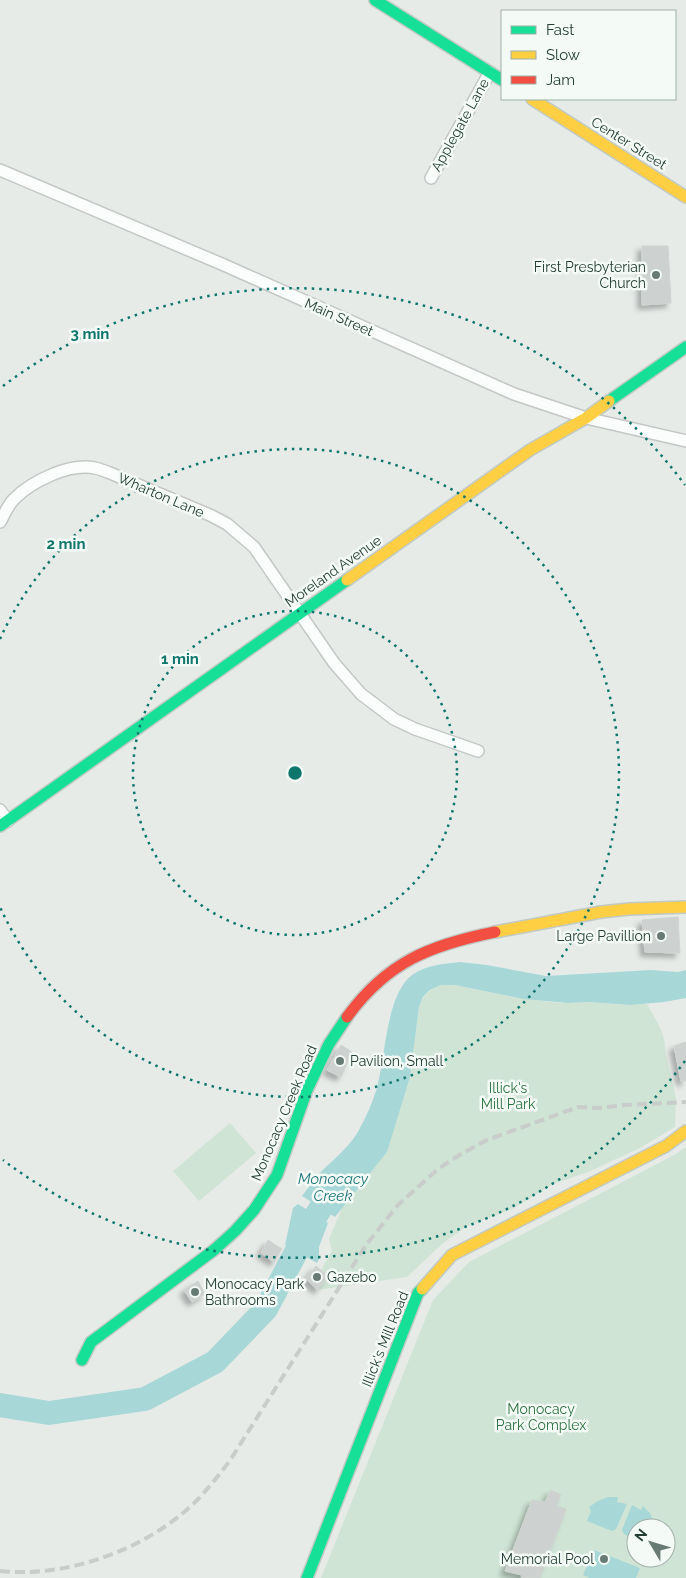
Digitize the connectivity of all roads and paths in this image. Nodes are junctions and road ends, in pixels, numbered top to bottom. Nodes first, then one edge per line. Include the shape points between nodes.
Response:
1 (375, 0) edge
2 (490, 72) junction
3 (501, 79) edge
4 (534, 100) edge
5 (0, 170) edge
6 (431, 178) dead end
7 (686, 197) edge
8 (686, 347) edge
9 (586, 418) junction
10 (686, 441) edge
11 (0, 522) edge
12 (299, 613) junction
13 (478, 751) dead end
14 (0, 810) edge
15 (4, 823) edge
16 (686, 907) edge
17 (686, 1131) edge
18 (82, 1360) dead end
19 (307, 1578) edge

1 - 2 street
2 - 3 street
2 - 6 street, Applegate Lane
4 - 7 street, Center Street
5 - 9 street, Main Street via 514,394
8 - 9 street, Moreland Avenue
9 - 10 street, Main Street
9 - 12 street, Moreland Avenue via 530,450
11 - 12 street, Wharton Lane via 13,500 34,483 73,469 95,468 142,485 227,524 254,547
12 - 13 street, Wharton Lane via 350,682 376,707 394,720
12 - 15 street, Moreland Avenue
14 - 15 street
16 - 18 street, Monocacy Creek Road via 611,911 508,929 411,958 381,978 352,1008 327,1048 302,1103 282,1164 249,1218 214,1250 92,1342
17 - 19 street, Illick's Mill Road via 666,1146 452,1254 418,1293

